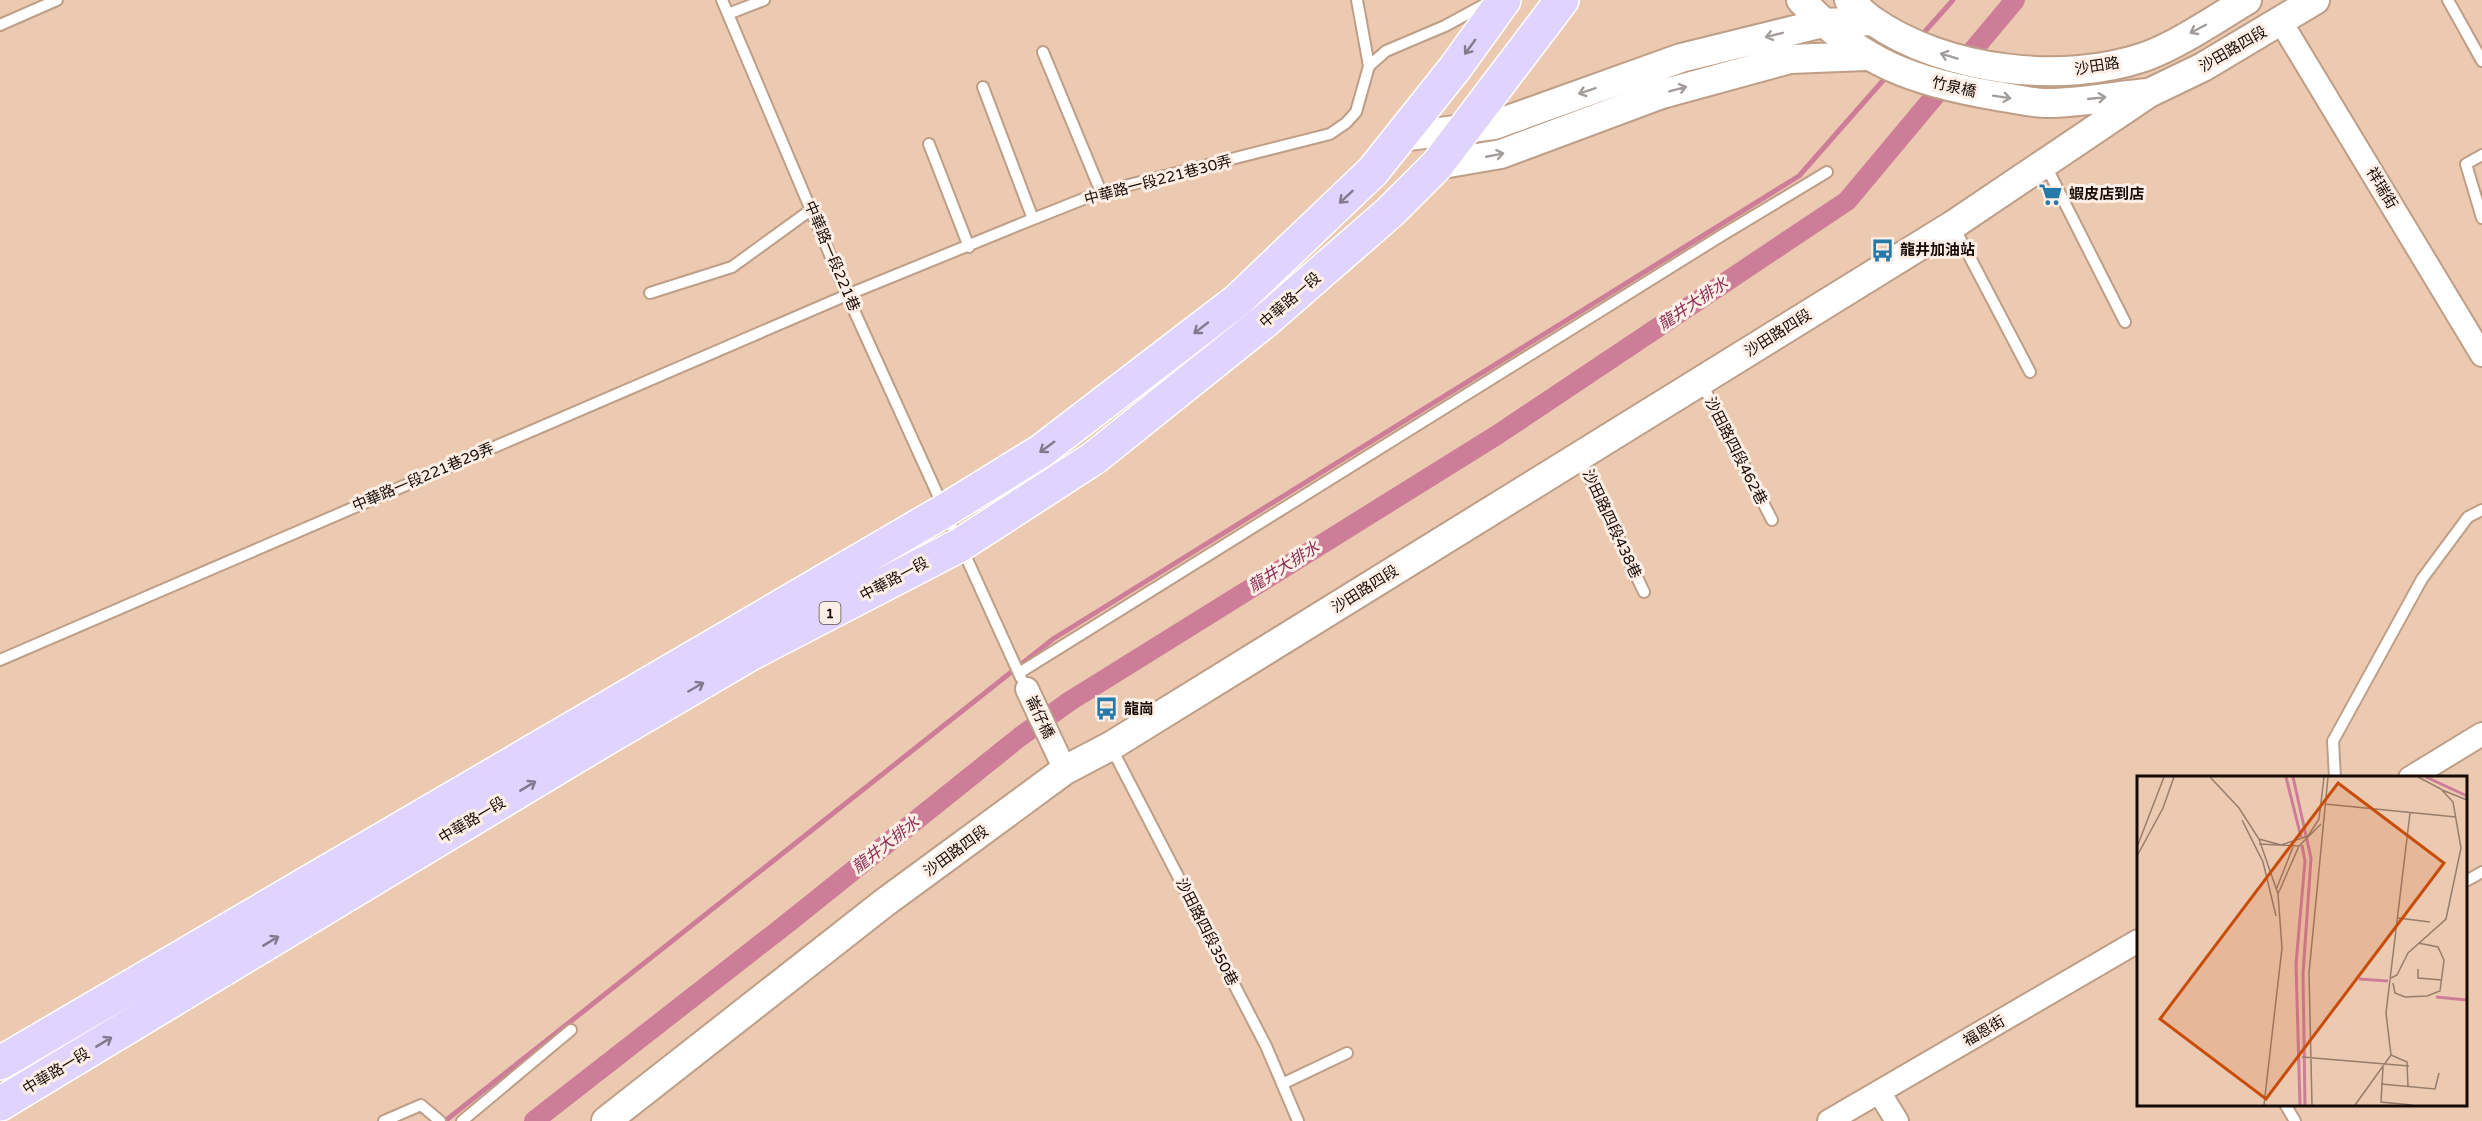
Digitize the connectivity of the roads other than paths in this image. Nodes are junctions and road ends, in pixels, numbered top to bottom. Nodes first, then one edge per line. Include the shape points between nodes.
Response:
1 (57, 0) edge
2 (722, 0) edge
3 (764, 0) edge
4 (1357, 0) edge
5 (1493, 0) edge
6 (1504, 0) edge
7 (1562, 0) edge
8 (1801, 0) edge
9 (1849, 0) edge
10 (2247, 0) edge
11 (2315, 0) edge
12 (2448, 0) edge
13 (728, 14) junction
14 (1873, 21) junction
15 (2281, 22) junction
16 (1823, 23) junction
17 (0, 25) edge
18 (1043, 52) dead end
19 (1866, 56) junction
20 (2146, 56) junction
21 (2482, 61) edge
22 (1369, 66) junction
23 (2047, 72) joint
24 (983, 87) dead end
25 (2149, 93) junction
26 (1467, 127) junction
27 (1401, 137) junction
28 (928, 144) dead end
29 (2482, 155) edge
30 (2044, 164) junction
31 (1437, 165) junction
32 (1827, 172) dead end
33 (1101, 192) junction
34 (812, 209) junction
35 (2482, 218) edge
36 (1033, 219) junction
37 (1953, 225) junction
38 (969, 246) junction
39 (650, 293) dead end
40 (847, 295) junction
41 (2125, 322) dead end
42 (2482, 355) edge
43 (2030, 372) dead end
44 (1701, 381) junction
45 (1580, 456) junction
46 (2482, 510) edge
47 (944, 511) junction
48 (1772, 520) dead end
49 (960, 545) junction
50 (1644, 592) dead end
51 (0, 660) edge
52 (1023, 681) junction
53 (2482, 734) edge
54 (1111, 746) junction
55 (1059, 758) junction
56 (2335, 776) edge
57 (2412, 776) edge
58 (2482, 872) edge
59 (2467, 880) edge
60 (2137, 942) edge
61 (571, 1029) dead end
62 (1347, 1053) dead end
63 (0, 1063) edge
64 (1282, 1084) junction
65 (1879, 1092) junction
66 (0, 1104) edge
67 (2286, 1106) edge
68 (384, 1121) edge
69 (440, 1121) edge
70 (462, 1121) edge
71 (606, 1121) edge
72 (1298, 1121) edge
73 (1829, 1121) edge
74 (1897, 1121) edge
75 (2295, 1121) edge

1 - 17 lane
2 - 13 lane, 中華路一段221巷
3 - 13 lane
4 - 22 lane
5 - 22 lane via 1386,51
6 -> 27 main road, 中華路一段 / 1
7 - 26 main road, 中華路一段 / 1
8 - 16 street, 竹泉橋
9 - 14 street, 竹泉橋
10 -> 20 street
11 - 15 street, 沙田路四段
12 - 21 lane
13 - 34 lane, 中華路一段221巷
14 - 16 street
23 -> 14 street, 竹泉橋 via 1977,64 1927,49
15 - 25 street, 沙田路四段
15 - 42 street, 祥瑞街
16 - 19 street, 竹泉橋
16 -> 26 street via 1681,58 1494,125
18 - 33 lane
19 -> 25 street, 竹泉橋 via 1906,75 1971,92 2046,104
31 -> 19 street via 1501,154 1662,94 1790,59
20 - 23 street, 沙田路 via 2106,68
20 - 25 street
22 - 33 lane, 中華路一段221巷30弄 via 1356,112 1330,134
24 - 36 lane
25 - 30 street, 沙田路四段
26 - 27 street
26 - 31 main road, 中華路一段 / 1
27 -> 47 main road, 中華路一段 / 1 via 1373,171 1238,300 1041,451
28 - 38 lane
29 - 35 lane via 2466,164
30 - 37 street, 沙田路四段
30 - 41 lane
31 - 49 main road, 中華路一段 / 1 via 1390,212 1158,409 1094,458
32 - 52 lane
33 - 36 lane, 中華路一段221巷30弄
34 - 39 lane via 732,267
34 - 40 lane, 中華路一段221巷
36 - 38 lane, 中華路一段221巷30弄
37 - 43 lane
37 - 44 street, 沙田路四段
38 - 40 lane, 中華路一段221巷30弄
40 - 47 lane, 中華路一段221巷
40 - 51 lane, 中華路一段221巷29弄
44 - 45 street, 沙田路四段
44 - 48 lane, 沙田路四段462巷
45 - 50 lane, 沙田路四段438巷
45 - 54 street, 沙田路四段
46 - 56 lane via 2468,517 2422,579 2332,741
47 - 49 lane, 中華路一段221巷
47 - 63 main road, 中華路一段 / 1
49 - 52 lane, 中華路一段221巷
66 -> 49 main road, 中華路一段 / 1 via 664,705 752,654
52 - 55 street, 崙仔橋
53 - 57 street
54 - 55 street, 沙田路四段
54 - 64 lane, 沙田路四段350巷 via 1261,1035
55 - 71 street, 沙田路四段 via 884,903
58 - 59 lane
60 - 65 street, 福恩街
61 - 70 lane
62 - 64 lane
64 - 72 lane, 沙田路四段350巷
65 - 73 street, 福恩街
65 - 74 street
67 - 75 lane
68 - 69 lane via 421,1105

